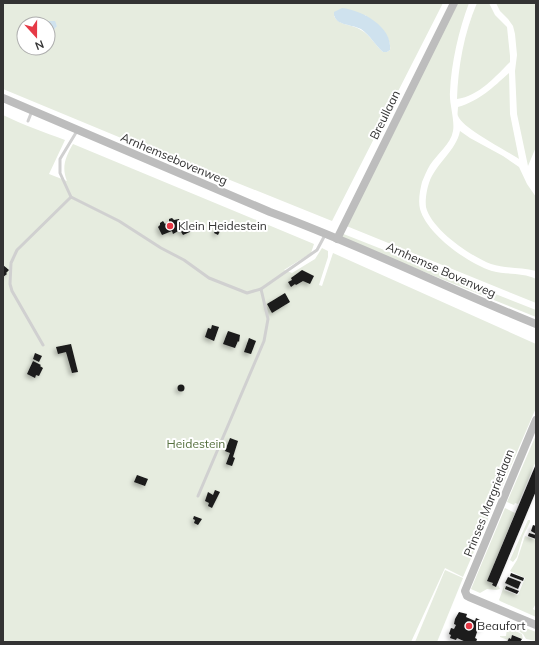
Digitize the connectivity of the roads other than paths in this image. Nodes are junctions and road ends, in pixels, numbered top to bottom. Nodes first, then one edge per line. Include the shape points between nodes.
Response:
1 (454, 3) edge
2 (3, 98) edge
3 (32, 111) junction
4 (28, 121) dead end
5 (77, 130) junction
6 (71, 196) junction
7 (326, 234) junction
8 (337, 239) junction
9 (261, 290) junction
10 (536, 324) edge
11 (43, 345) dead end
12 (536, 420) edge
13 (198, 496) dead end
14 (536, 625) edge

1 - 8 main road, Breullaan
2 - 3 main road, Arnhemsebovenweg
3 - 4 lane
3 - 5 main road, Arnhemsebovenweg
5 - 6 lane via 60,159 60,173
5 - 7 main road, Arnhemsebovenweg
6 - 9 lane via 119,221 209,278 247,293
6 - 11 lane via 17,250 11,263 12,291
7 - 8 main road, Arnhemsebovenweg
7 - 9 lane via 317,250
8 - 10 main road, Arnhemse Bovenweg
9 - 13 lane via 268,320 264,341
12 - 14 main road, Prinses Margrietlaan via 465,591 469,598

